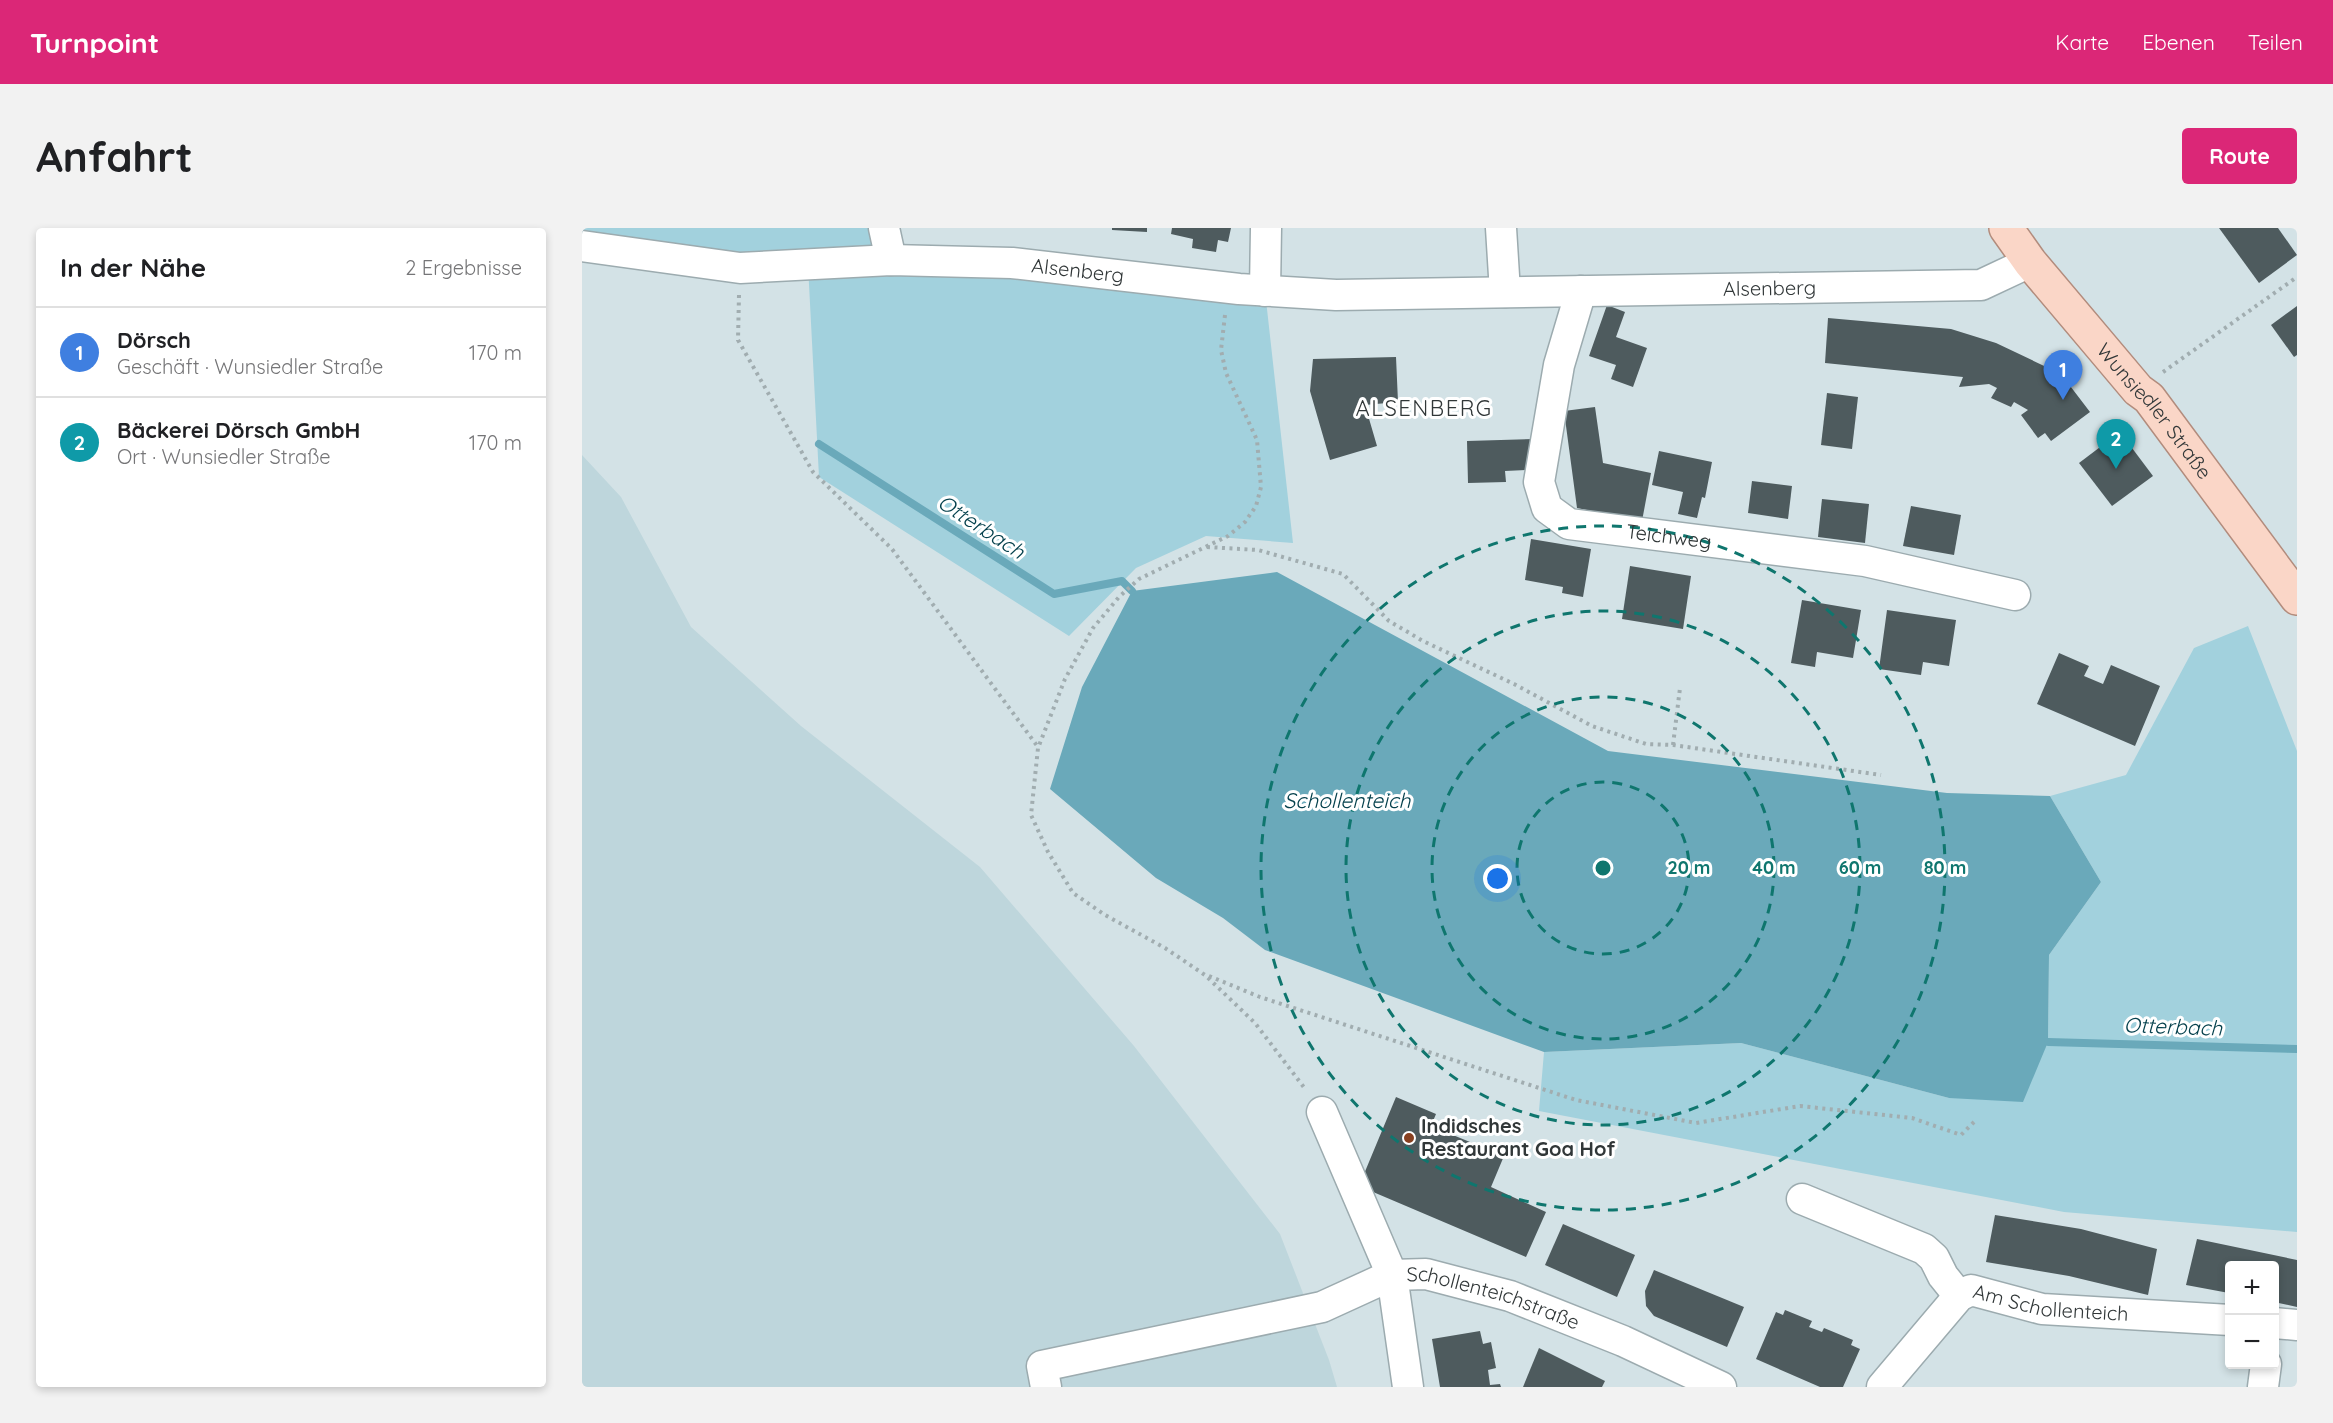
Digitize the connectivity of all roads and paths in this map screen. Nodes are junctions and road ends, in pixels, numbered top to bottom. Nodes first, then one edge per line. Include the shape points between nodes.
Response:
1 (884, 228) edge
2 (1266, 228) edge
3 (1501, 228) edge
4 (2006, 228) edge
5 (582, 246) edge
6 (891, 260) junction
7 (2030, 262) junction
8 (740, 268) junction
9 (2297, 277) edge
10 (1252, 290) junction
11 (1581, 291) junction
12 (1505, 292) junction
13 (2138, 390) junction
14 (1206, 547) junction
15 (2015, 595) dead end
16 (2297, 598) edge
17 (1680, 688) dead end
18 (1673, 745) junction
19 (1038, 748) junction
20 (1881, 775) dead end
21 (1205, 975) junction
22 (1322, 1112) joint
23 (1975, 1121) dead end
24 (1802, 1199) dead end
25 (1392, 1275) junction
26 (1959, 1296) junction
27 (2225, 1320) edge
28 (2279, 1323) edge
29 (2297, 1325) edge
30 (2265, 1369) edge
31 (1046, 1387) edge
32 (1408, 1387) edge
33 (1721, 1387) edge
34 (1882, 1387) edge
35 (2263, 1387) edge

1 - 6 street
2 - 10 street
3 - 12 street
4 - 7 main road, Wunsiedler Straße
5 - 8 street, Alsenberg
6 - 8 street, Alsenberg
6 - 10 street, Alsenberg via 1012,263
7 - 11 street, Alsenberg via 1981,285
7 - 13 main road, Wunsiedler Straße
8 - 19 path via 738,340 813,472 892,549
9 - 13 path
10 - 12 street, Alsenberg via 1336,294
10 - 14 path via 1225,315 1221,350 1226,373 1257,440 1261,487 1256,506 1245,522
11 - 12 street, Alsenberg
11 - 15 street, Teichweg via 1559,365 1539,482 1547,508 1569,524 1864,561
13 - 16 main road, Wunsiedler Straße via 2149,398
14 - 18 path via 1258,550 1343,574 1389,621 1423,641 1592,726 1646,744
14 - 19 path via 1139,579 1093,628 1065,678
17 - 18 path
18 - 20 path
19 - 21 path via 1031,815 1073,893
21 - 22 path via 1255,1023
21 - 23 path via 1281,1004 1576,1100 1696,1122 1800,1106 1912,1118 1961,1135
22 - 25 street, Schollenteichstraße
24 - 26 street via 1924,1249
25 - 31 street via 1322,1307 1042,1366
25 - 32 street
25 - 33 street, Schollenteichstraße via 1426,1274 1510,1296 1623,1341
26 - 27 street, Am Schollenteich via 1971,1290 2042,1309
26 - 34 street, Am Schollenteich
28 - 29 street
30 - 35 street

